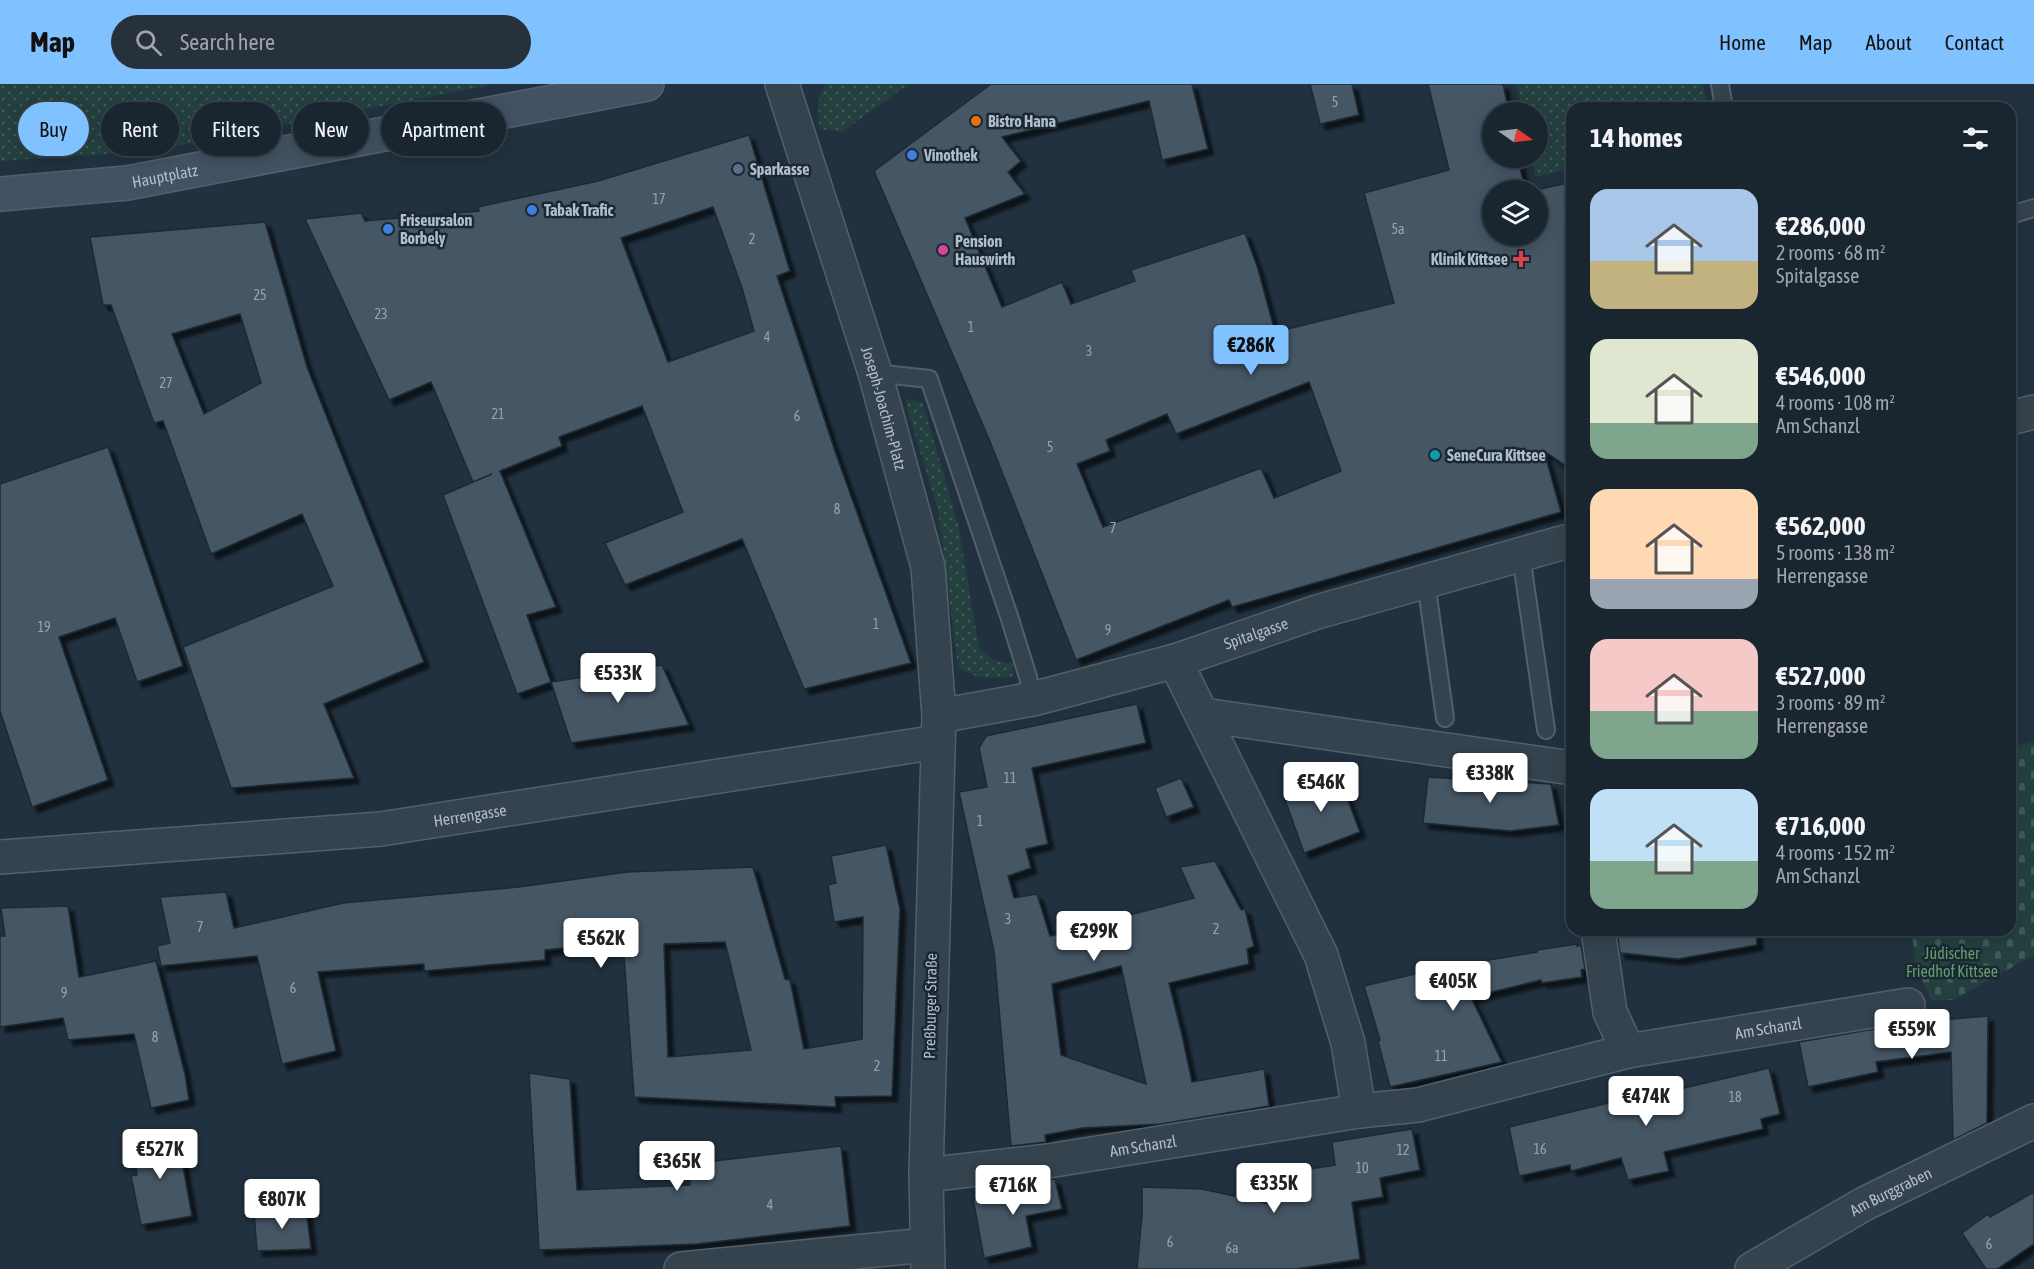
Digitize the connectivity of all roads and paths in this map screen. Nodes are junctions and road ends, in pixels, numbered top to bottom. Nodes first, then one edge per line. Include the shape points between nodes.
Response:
1 (647, 84) edge
2 (782, 84) edge
3 (1720, 84) edge
4 (1723, 102) edge
5 (0, 194) edge
6 (2034, 208) edge
7 (2016, 213) edge
8 (875, 373) junction
9 (2034, 412) edge
10 (2016, 416) edge
11 (1566, 542) edge
12 (1521, 555) junction
13 (1426, 582) junction
14 (1175, 661) junction
15 (1033, 699) junction
16 (1203, 715) junction
17 (1445, 718) dead end
18 (938, 729) junction
19 (1546, 730) dead end
20 (1566, 767) edge
21 (0, 857) edge
22 (1599, 936) edge
23 (1908, 1005) dead end
24 (1628, 1051) junction
25 (1359, 1111) junction
26 (2034, 1121) edge
27 (926, 1175) junction
28 (927, 1257) edge
29 (681, 1269) edge
30 (1752, 1269) edge

1 - 5 street, Hauptplatz via 127,183
2 - 8 street, Joseph-Joachim-Platz
3 - 4 lane
6 - 7 lane
8 - 15 lane via 929,379 1010,616
8 - 18 street, Joseph-Joachim-Platz via 928,567
9 - 10 street
11 - 12 street, Spitalgasse
12 - 13 street, Spitalgasse
12 - 19 lane
13 - 14 street, Spitalgasse via 1317,612
13 - 17 lane
14 - 15 street, Spitalgasse
14 - 16 street
15 - 18 street, Spitalgasse
16 - 20 street
16 - 25 street via 1321,955 1348,1044
18 - 21 street, Herrengasse via 381,829
18 - 27 street, Preßburger Straße
22 - 24 street via 1610,1012
23 - 24 street, Am Schanzl
24 - 25 street, Am Schanzl via 1418,1105
25 - 27 street, Am Schanzl via 1048,1161
26 - 30 street, Am Burggraben via 1863,1204
27 - 28 street, Preßburger Straße
28 - 29 street

